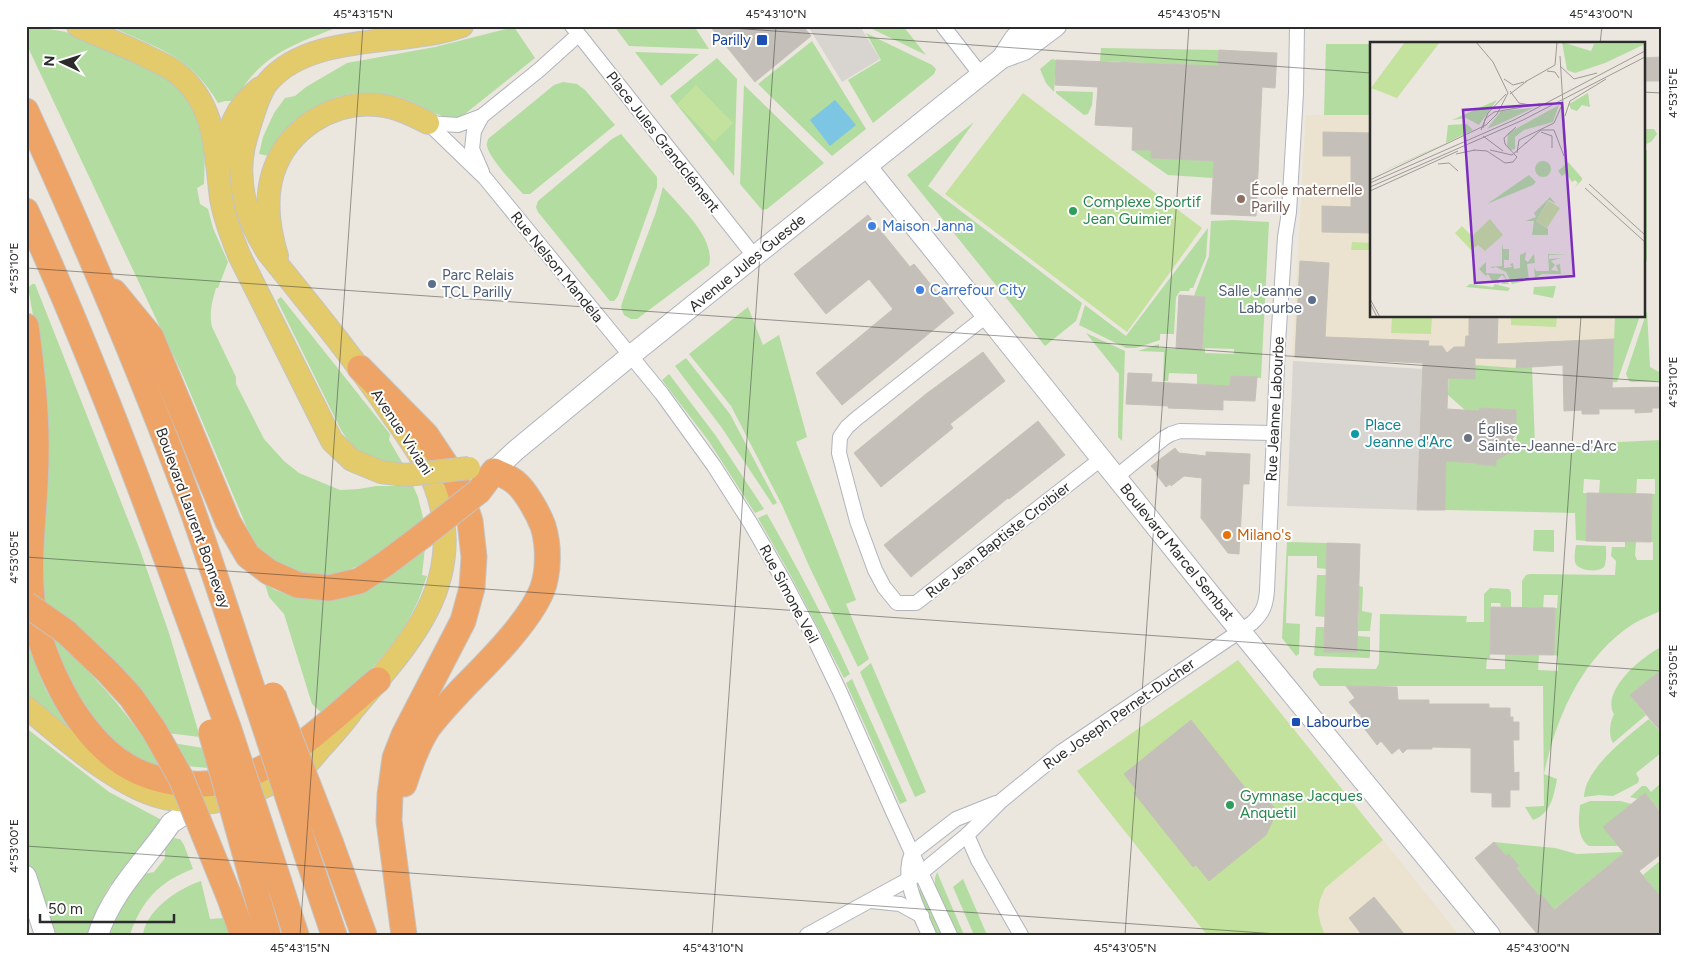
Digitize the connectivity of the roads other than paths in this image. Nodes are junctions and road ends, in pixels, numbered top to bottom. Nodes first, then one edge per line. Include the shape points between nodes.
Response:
1 (78, 26) edge
2 (462, 26) edge
3 (943, 26) edge
4 (1028, 26) edge
5 (1056, 26) edge
6 (1297, 26) edge
7 (575, 30) edge
8 (1002, 58) junction
9 (981, 75) junction
10 (267, 82) junction
11 (26, 111) edge
12 (482, 116) junction
13 (428, 123) junction
14 (867, 167) junction
15 (485, 178) junction
16 (220, 180) junction
17 (26, 210) edge
18 (755, 257) junction
19 (281, 269) junction
20 (98, 273) junction
21 (986, 316) junction
22 (26, 326) edge
23 (630, 356) junction
24 (360, 368) junction
25 (1274, 433) junction
26 (1101, 459) junction
27 (494, 471) junction
28 (1116, 477) junction
29 (26, 604) edge
30 (1240, 631) junction
31 (378, 680) junction
32 (266, 702) junction
33 (26, 707) edge
34 (219, 729) junction
35 (1001, 801) junction
36 (211, 802) junction
37 (967, 835) junction
38 (912, 853) junction
39 (922, 872) junction
40 (26, 876) edge
41 (908, 880) junction
42 (397, 881) junction
43 (870, 901) junction
44 (922, 916) junction
45 (45, 935) edge
46 (98, 935) edge
47 (243, 935) edge
48 (268, 935) edge
49 (296, 935) edge
50 (334, 935) edge
51 (364, 935) edge
52 (404, 935) edge
53 (807, 935) edge
54 (929, 935) edge
55 (950, 935) edge
56 (1021, 935) edge
57 (1490, 935) edge

1 - 16 main road via 168,67 190,85 208,114
2 - 10 main road, Avenue Viviani via 440,33 323,50 288,65
3 - 9 street
4 - 8 street, Avenue Jules Guesde
5 - 8 street, Avenue Jules Guesde via 1024,50
6 - 25 street, Rue Jeanne Labourbe via 1290,202
7 - 12 street via 540,70
7 - 18 street, Place Jules Grandclément
8 - 9 street, Avenue Jules Guesde
9 - 14 street, Avenue Jules Guesde
10 - 16 main road via 248,98 235,116 226,142
10 - 19 main road, Avenue Viviani via 244,146 242,188 259,240
11 - 20 highway, Boulevard Laurent Bonnevay
12 - 13 street via 458,125
12 - 15 street, Rue Nelson Mandela via 474,130 472,149
13 - 15 street, Rue Nelson Mandela
13 - 19 main road via 389,107 356,105 314,120 292,139 276,165 269,201 274,247
14 - 18 street, Avenue Jules Guesde
14 - 21 street, Boulevard Marcel Sembat
15 - 23 street, Rue Nelson Mandela
16 - 27 main road, bridge via 224,214 239,256 332,441 352,460 381,472 406,475 468,468
17 - 34 highway via 65,296 135,470 171,570
18 - 23 street, Avenue Jules Guesde
19 - 24 main road, Avenue Viviani
20 - 27 highway, bridge via 151,337 228,522 248,556 269,572 298,585 329,588 359,581 478,491
20 - 32 highway, Boulevard Laurent Bonnevay
21 - 26 street, Boulevard Marcel Sembat
21 - 26 street, Rue Jean Baptiste Croibier via 856,419 840,437 839,453 858,521 874,570 884,587 898,602 916,603
22 - 31 highway via 35,396 32,600 48,660 69,702 92,736 108,752 141,773 167,781 210,785 232,781 278,760
23 - 27 street, Avenue Jules Guesde
23 - 38 street, Rue Simone Veil via 714,466 786,585 840,692
24 - 31 main road, Avenue Viviani via 417,451 435,484 445,525 441,577 429,610 401,653
24 - 42 highway via 426,435 456,480 470,520 474,557 472,588 463,621 404,734 395,758 389,821
25 - 28 street via 1180,431 1164,438
25 - 30 street, Rue Jeanne Labourbe via 1266,604 1259,616
26 - 28 street, Boulevard Marcel Sembat
27 - 42 highway via 515,482 540,517 548,556 542,590 528,615 428,728 412,759 399,806
28 - 30 street, Boulevard Marcel Sembat
29 - 47 highway, bridge via 66,632 108,672 154,730 180,778
30 - 35 street, Rue Joseph Pernet-Ducher via 1061,752
30 - 57 street, Boulevard Marcel Sembat
31 - 36 main road, Avenue Viviani via 305,766 253,791
32 - 50 highway, Boulevard Laurent Bonnevay, bridge via 310,864
32 - 51 highway, bridge via 331,844
33 - 36 main road via 88,757 134,788 168,799
34 - 48 highway, bridge
34 - 49 highway, bridge via 279,882
35 - 37 street, Rue Joseph Pernet-Ducher
35 - 38 street, Rue Joseph Pernet-Ducher via 956,819
36 - 46 street, Avenue Viviani via 172,823 117,895
37 - 39 street, Rue Joseph Pernet-Ducher
37 - 56 street
38 - 39 street, Rue Simone Veil
38 - 41 street via 908,861
39 - 41 street
39 - 55 street, Rue Simone Veil
40 - 45 street
41 - 43 street
41 - 44 street
42 - 52 highway
43 - 44 street via 900,904
43 - 53 street
44 - 54 street

